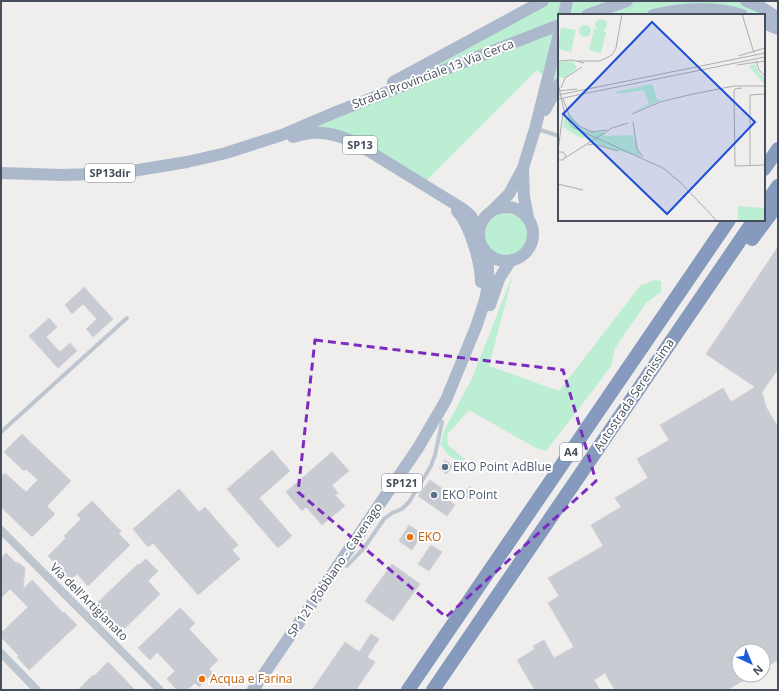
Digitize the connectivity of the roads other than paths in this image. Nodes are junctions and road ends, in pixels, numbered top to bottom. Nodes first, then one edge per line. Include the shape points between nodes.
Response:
1 (543, 1) edge
2 (567, 1) edge
3 (628, 1) edge
4 (746, 1) edge
5 (764, 1) edge
6 (778, 8) edge
7 (564, 14) edge
8 (590, 14) edge
9 (658, 14) edge
10 (737, 14) edge
11 (778, 18) edge
12 (765, 23) edge
13 (778, 29) edge
14 (555, 30) edge
15 (558, 86) edge
16 (307, 124) junction
17 (535, 129) junction
18 (558, 136) edge
19 (778, 149) edge
20 (216, 155) junction
21 (523, 168) junction
22 (765, 168) edge
23 (1, 173) edge
24 (424, 184) junction
25 (778, 186) edge
26 (778, 204) edge
27 (765, 205) edge
28 (492, 211) junction
29 (528, 217) junction
30 (728, 221) edge
31 (753, 221) edge
32 (479, 233) junction
33 (485, 250) junction
34 (512, 260) junction
35 (127, 318) dead end
36 (681, 325) junction
37 (466, 353) junction
38 (1, 432) edge
39 (1, 530) edge
40 (1, 653) edge
41 (409, 688) edge
42 (37, 690) edge
43 (160, 690) edge
44 (253, 690) edge
45 (262, 690) edge
46 (433, 690) edge

1 - 16 main road via 418,70
2 - 7 main road
3 - 8 main road
4 - 11 main road
5 - 6 main road
9 - 10 main road via 700,8
12 - 13 main road
14 - 16 main road, Strada Provinciale 13 Via Cerca
14 - 17 main road, SP 121 Pobbiano - Cavenago / SP121
15 - 17 main road
16 - 20 main road, SP13dir via 282,135
17 - 18 lane
17 - 21 main road, SP 121 Pobbiano - Cavenago / SP121
19 - 22 highway
20 - 23 main road, SP13dir via 120,173
20 - 24 main road, SP13 via 234,156 304,134 329,133 359,144
21 - 28 main road, SP 121 Pobbiano - Cavenago / SP121 via 509,194
21 - 29 main road, SP 121 Pobbiano - Cavenago / SP121 via 523,193
24 - 32 main road, SP13 via 466,211 472,217
24 - 37 main road, SP13 via 464,219 480,267 479,302
25 - 27 highway
26 - 36 highway via 704,307
28 - 29 main road via 501,207 511,207
28 - 32 main road, SP 121 Pobbiano - Cavenago / SP121 via 482,221
29 - 34 main road, SP 121 Pobbiano - Cavenago / SP121 via 533,228 532,242 524,255
30 - 41 highway, Autostrada Serenissima / A4
31 - 36 highway, Autostrada Serenissima / A4
32 - 33 main road, SP 121 Pobbiano - Cavenago / SP121
33 - 34 main road via 497,259
33 - 37 main road, SP 121 Pobbiano - Cavenago / SP121 via 487,290
34 - 45 main road, SP 121 Pobbiano - Cavenago / SP121 via 499,279 476,345 442,422
35 - 38 lane
36 - 46 highway, Autostrada Serenissima / A4
37 - 44 main road, SP 121 Pobbiano - Cavenago / SP121 via 446,400 420,444
39 - 43 street, Via dell'Artigianato
40 - 42 street

